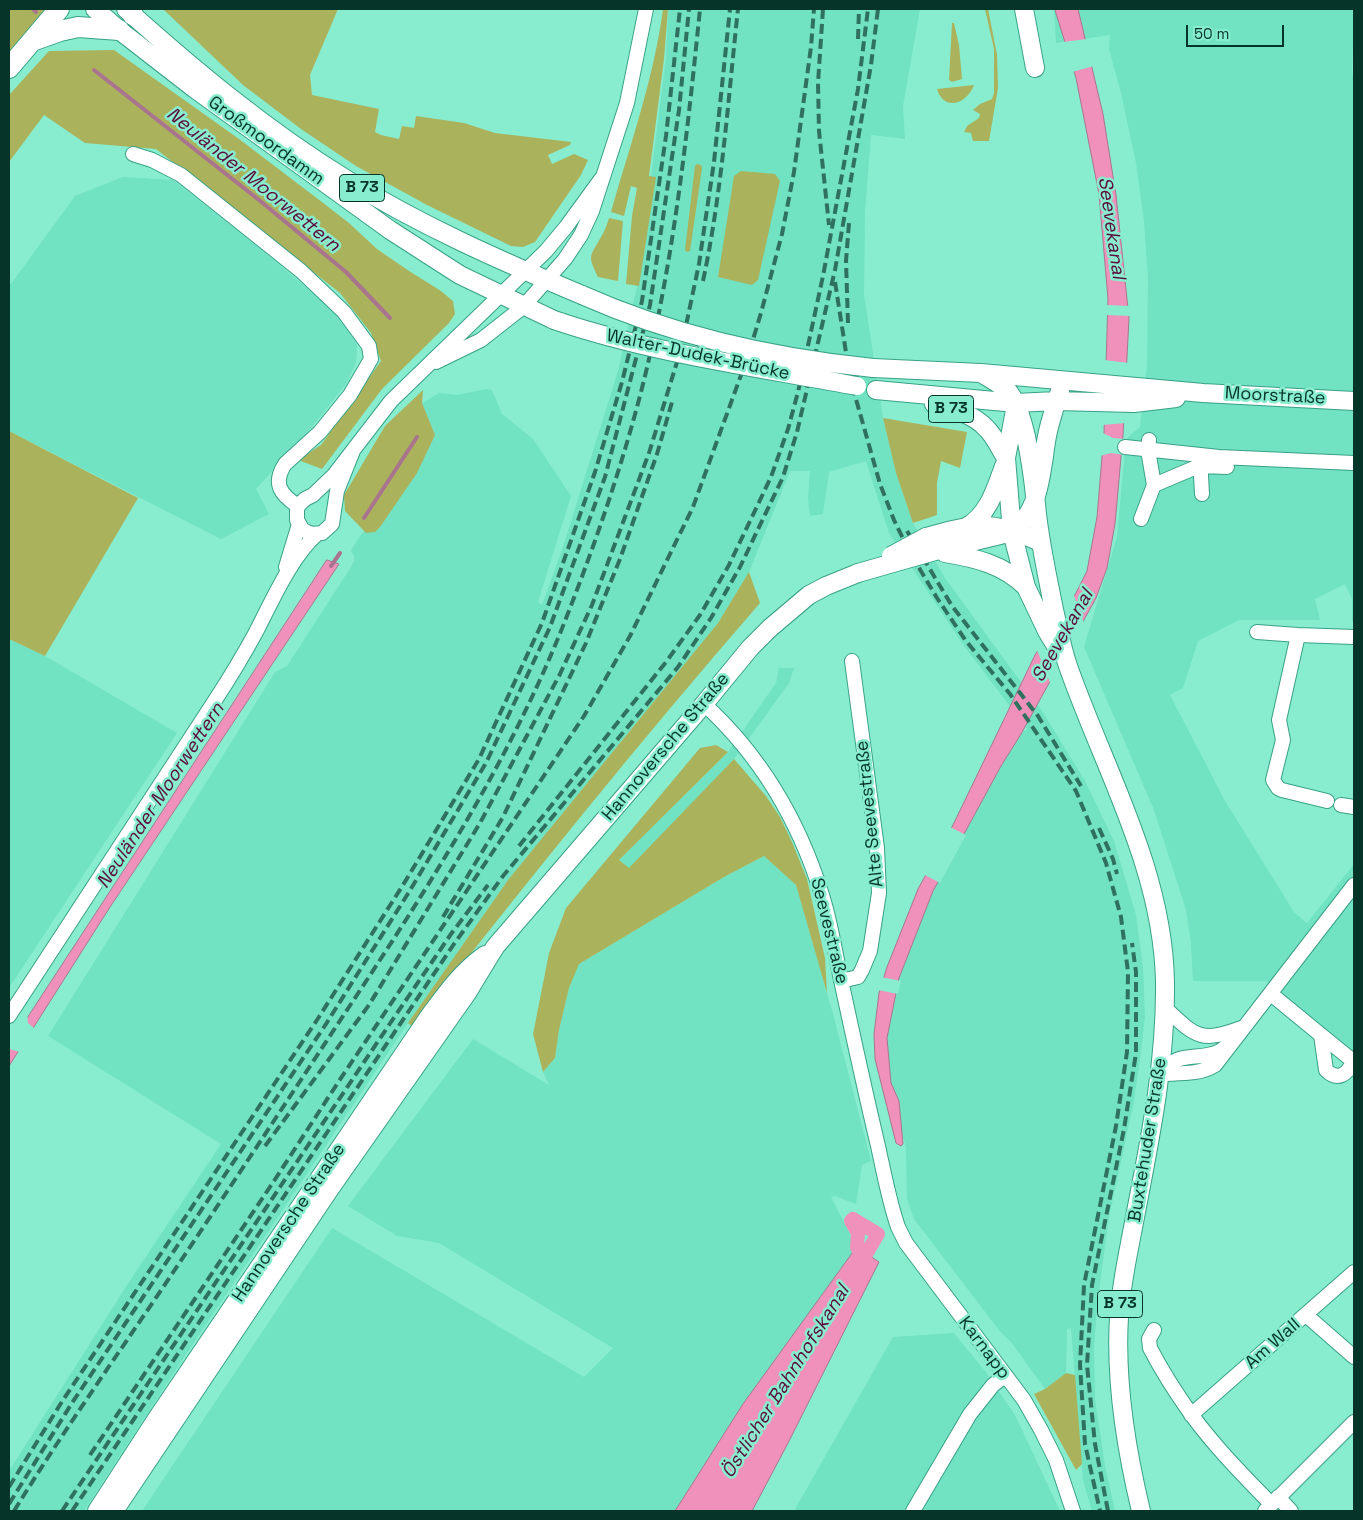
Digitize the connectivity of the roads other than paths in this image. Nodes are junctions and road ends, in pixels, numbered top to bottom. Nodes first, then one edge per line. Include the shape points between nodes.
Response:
1 (59, 9) edge
2 (95, 9) edge
3 (646, 9) edge
4 (1024, 9) edge
5 (130, 11) edge
6 (120, 30) junction
7 (32, 41) junction
8 (9, 68) edge
9 (1035, 68) dead end
10 (133, 154) dead end
11 (602, 180) junction
12 (526, 271) junction
13 (548, 281) junction
14 (500, 296) junction
15 (523, 306) junction
16 (428, 365) junction
17 (981, 373) junction
18 (1028, 378) junction
19 (1063, 381) junction
20 (876, 390) junction
21 (1134, 395) junction
22 (1056, 401) junction
23 (1354, 401) edge
24 (1089, 402) junction
25 (1016, 403) junction
26 (1148, 445) junction
27 (1125, 447) dead end
28 (353, 451) junction
29 (1006, 458) junction
30 (1199, 461) junction
31 (1354, 462) edge
32 (1154, 485) junction
33 (1202, 494) dead end
34 (313, 496) junction
35 (1035, 499) junction
36 (298, 506) junction
37 (334, 510) junction
38 (1141, 519) dead end
39 (299, 524) junction
40 (966, 528) junction
41 (1012, 532) junction
42 (318, 534) junction
43 (1040, 542) junction
44 (931, 544) junction
45 (280, 584) junction
46 (1026, 587) junction
47 (1257, 632) dead end
48 (1298, 635) junction
49 (1354, 637) edge
50 (852, 661) dead end
51 (1067, 663) junction
52 (704, 704) junction
53 (1327, 801) dead end
54 (1354, 884) edge
55 (495, 947) junction
56 (841, 981) junction
57 (1271, 994) junction
58 (1165, 1008) junction
59 (9, 1016) edge
60 (1245, 1027) junction
61 (1322, 1035) dead end
62 (1161, 1074) junction
63 (888, 1189) joint
64 (1354, 1272) edge
65 (1306, 1315) junction
66 (1154, 1330) dead end
67 (1354, 1357) edge
68 (1005, 1376) junction
69 (1191, 1415) junction
70 (1354, 1422) edge
71 (1271, 1504) edge
72 (97, 1511) edge
73 (114, 1511) edge
74 (913, 1511) edge
75 (1073, 1511) edge
76 (1141, 1511) edge
77 (1291, 1511) edge

1 - 7 highway
2 - 6 main road, Großmoordamm / B 73
3 - 11 street via 627,103
4 - 9 main road
5 - 12 main road, Großmoordamm / B 73 via 212,83 326,167 439,230
6 - 7 highway via 78,27
6 - 14 main road, Großmoordamm / B 73 via 195,89 383,225 446,267
7 - 8 highway
10 - 36 street via 181,175 301,271 344,312 369,346 371,359 350,395 320,432 282,469 279,480 281,492
11 - 12 street via 546,251
11 - 13 street via 581,234
12 - 13 main road, Großmoordamm / B 73
12 - 14 street
13 - 15 street
13 - 17 main road, Walter-Dudek-Brücke / B 73, bridge via 650,321 752,350 873,368
14 - 15 main road, Großmoordamm / B 73
14 - 16 street
15 - 16 street via 481,340
15 - 20 main road, Walter-Dudek-Brücke / B 73, bridge via 606,337
16 - 28 street via 392,401
17 - 18 main road, Walter-Dudek-Brücke
17 - 25 main road, B 73 via 1004,388
18 - 19 main road, Walter-Dudek-Brücke
18 - 25 main road
19 - 21 main road, Moorstraße via 1094,384
19 - 22 main road
19 - 24 main road
20 - 25 main road, Walter-Dudek-Brücke
20 - 29 main road, Walter-Dudek-Brücke / B 73 via 967,414 987,428
21 - 23 main road, Moorstraße via 1196,392
21 - 24 main road, Moorstraße
22 - 24 main road, Moorstraße
22 - 25 main road, Walter-Dudek-Brücke
22 - 35 main road
25 - 29 main road
25 - 35 main road, B 73 via 1022,420
26 - 27 street
26 - 30 street
26 - 32 street
28 - 34 street
28 - 37 street via 337,491
29 - 40 main road via 985,510
29 - 41 main road, B 73
30 - 31 street
30 - 32 street
30 - 33 street
32 - 38 street
34 - 36 street
34 - 37 street via 324,497
35 - 41 main road via 1026,519
35 - 43 main road, B 73
36 - 39 street
37 - 42 street via 332,524
39 - 42 street via 307,532
39 - 45 street
40 - 41 main road, Hannoversche Straße via 984,526
40 - 44 main road, Hannoversche Straße
41 - 43 main road, Hannoversche Straße
41 - 44 main road via 994,538
41 - 46 main road, Buxtehuder Straße / B 73
42 - 45 street via 308,543
43 - 51 main road, Buxtehuder Straße / B 73
44 - 46 main road via 984,561 1012,575
44 - 52 main road, Hannoversche Straße, bridge via 809,595 750,648
45 - 59 street via 228,681
46 - 51 main road, Buxtehuder Straße / B 73
47 - 48 street
48 - 49 street
48 - 53 street via 1279,720 1282,740 1273,780 1282,790
50 - 56 street, Alte Seevestraße via 879,893 870,951 862,970 858,976
51 - 58 main road, Buxtehuder Straße / B 73 via 1147,870 1159,924
52 - 55 main road, Hannoversche Straße
52 - 56 street, Seevestraße via 736,735 785,806 811,861 823,896
54 - 57 street
55 - 72 main road, Hannoversche Straße via 471,965 428,1018
55 - 73 main road, Hannoversche Straße via 467,993 329,1190
56 - 63 street, Seevestraße
57 - 60 street
57 - 61 street
58 - 60 street via 1187,1029 1201,1036 1214,1037
58 - 62 main road, Buxtehuder Straße / B 73
60 - 62 street via 1217,1052 1187,1056 1167,1066
62 - 76 main road, Buxtehuder Straße / B 73 via 1119,1316 1122,1400
63 - 68 street, Karnapp via 898,1227 906,1243
64 - 65 street, Am Wall
65 - 67 street
65 - 69 street, Am Wall
66 - 69 street via 1149,1339 1150,1348
68 - 74 street via 993,1384 970,1414
68 - 75 street, Karnapp via 1041,1430 1056,1460
69 - 71 street
70 - 71 street
71 - 77 street

